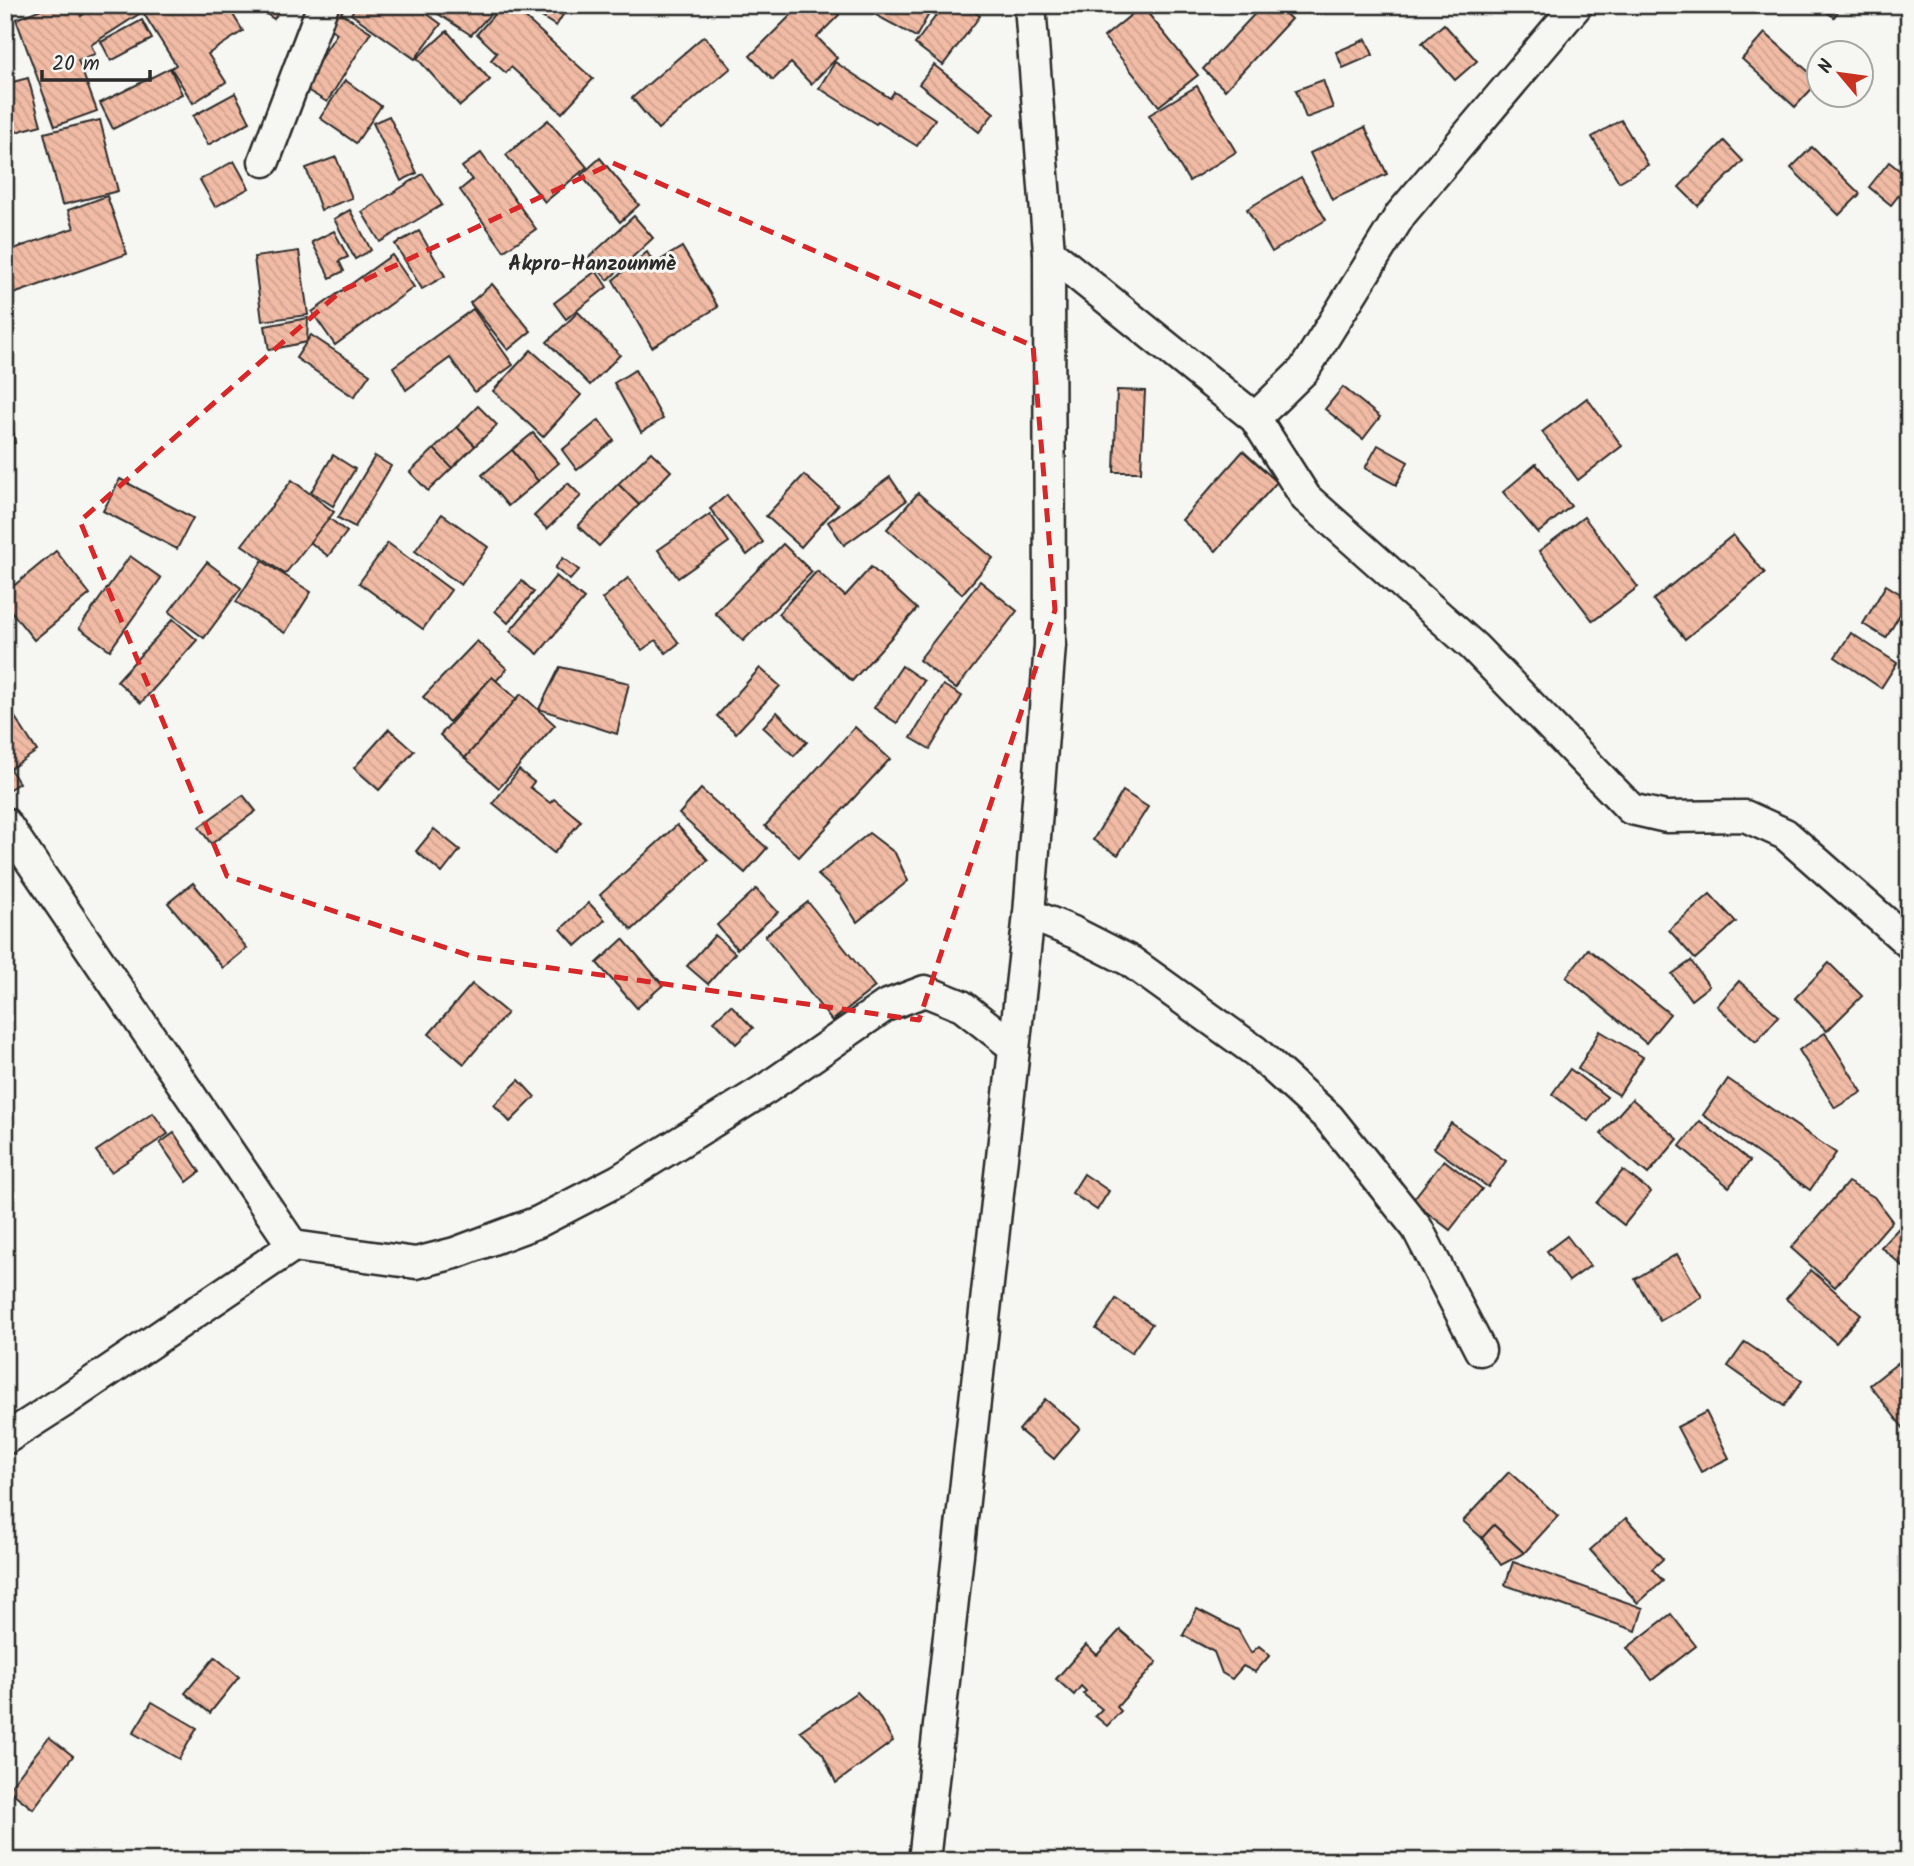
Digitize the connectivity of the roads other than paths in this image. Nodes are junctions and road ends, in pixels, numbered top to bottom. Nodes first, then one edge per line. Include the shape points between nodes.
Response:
1 (323, 5) edge
2 (1030, 5) edge
3 (1577, 5) edge
4 (264, 161) dead end
5 (1049, 252) junction
6 (1255, 418) junction
7 (5, 823) edge
8 (1029, 914) junction
9 (1909, 943) edge
10 (1014, 1047) junction
11 (293, 1246) junction
12 (1480, 1350) dead end
13 (5, 1439) edge
14 (924, 1861) edge

1 - 4 street
2 - 5 street
3 - 6 street via 1401,214 1304,370
5 - 6 street
5 - 8 street via 1050,645
6 - 9 street via 1306,498 1474,647 1631,809 1666,817 1745,817 1785,834
7 - 11 street
8 - 10 street
8 - 12 street via 1130,961 1255,1051 1329,1118 1418,1228
10 - 11 street via 962,1006 925,991 885,1006 767,1088 619,1181 538,1222 416,1263
10 - 14 street
11 - 13 street

